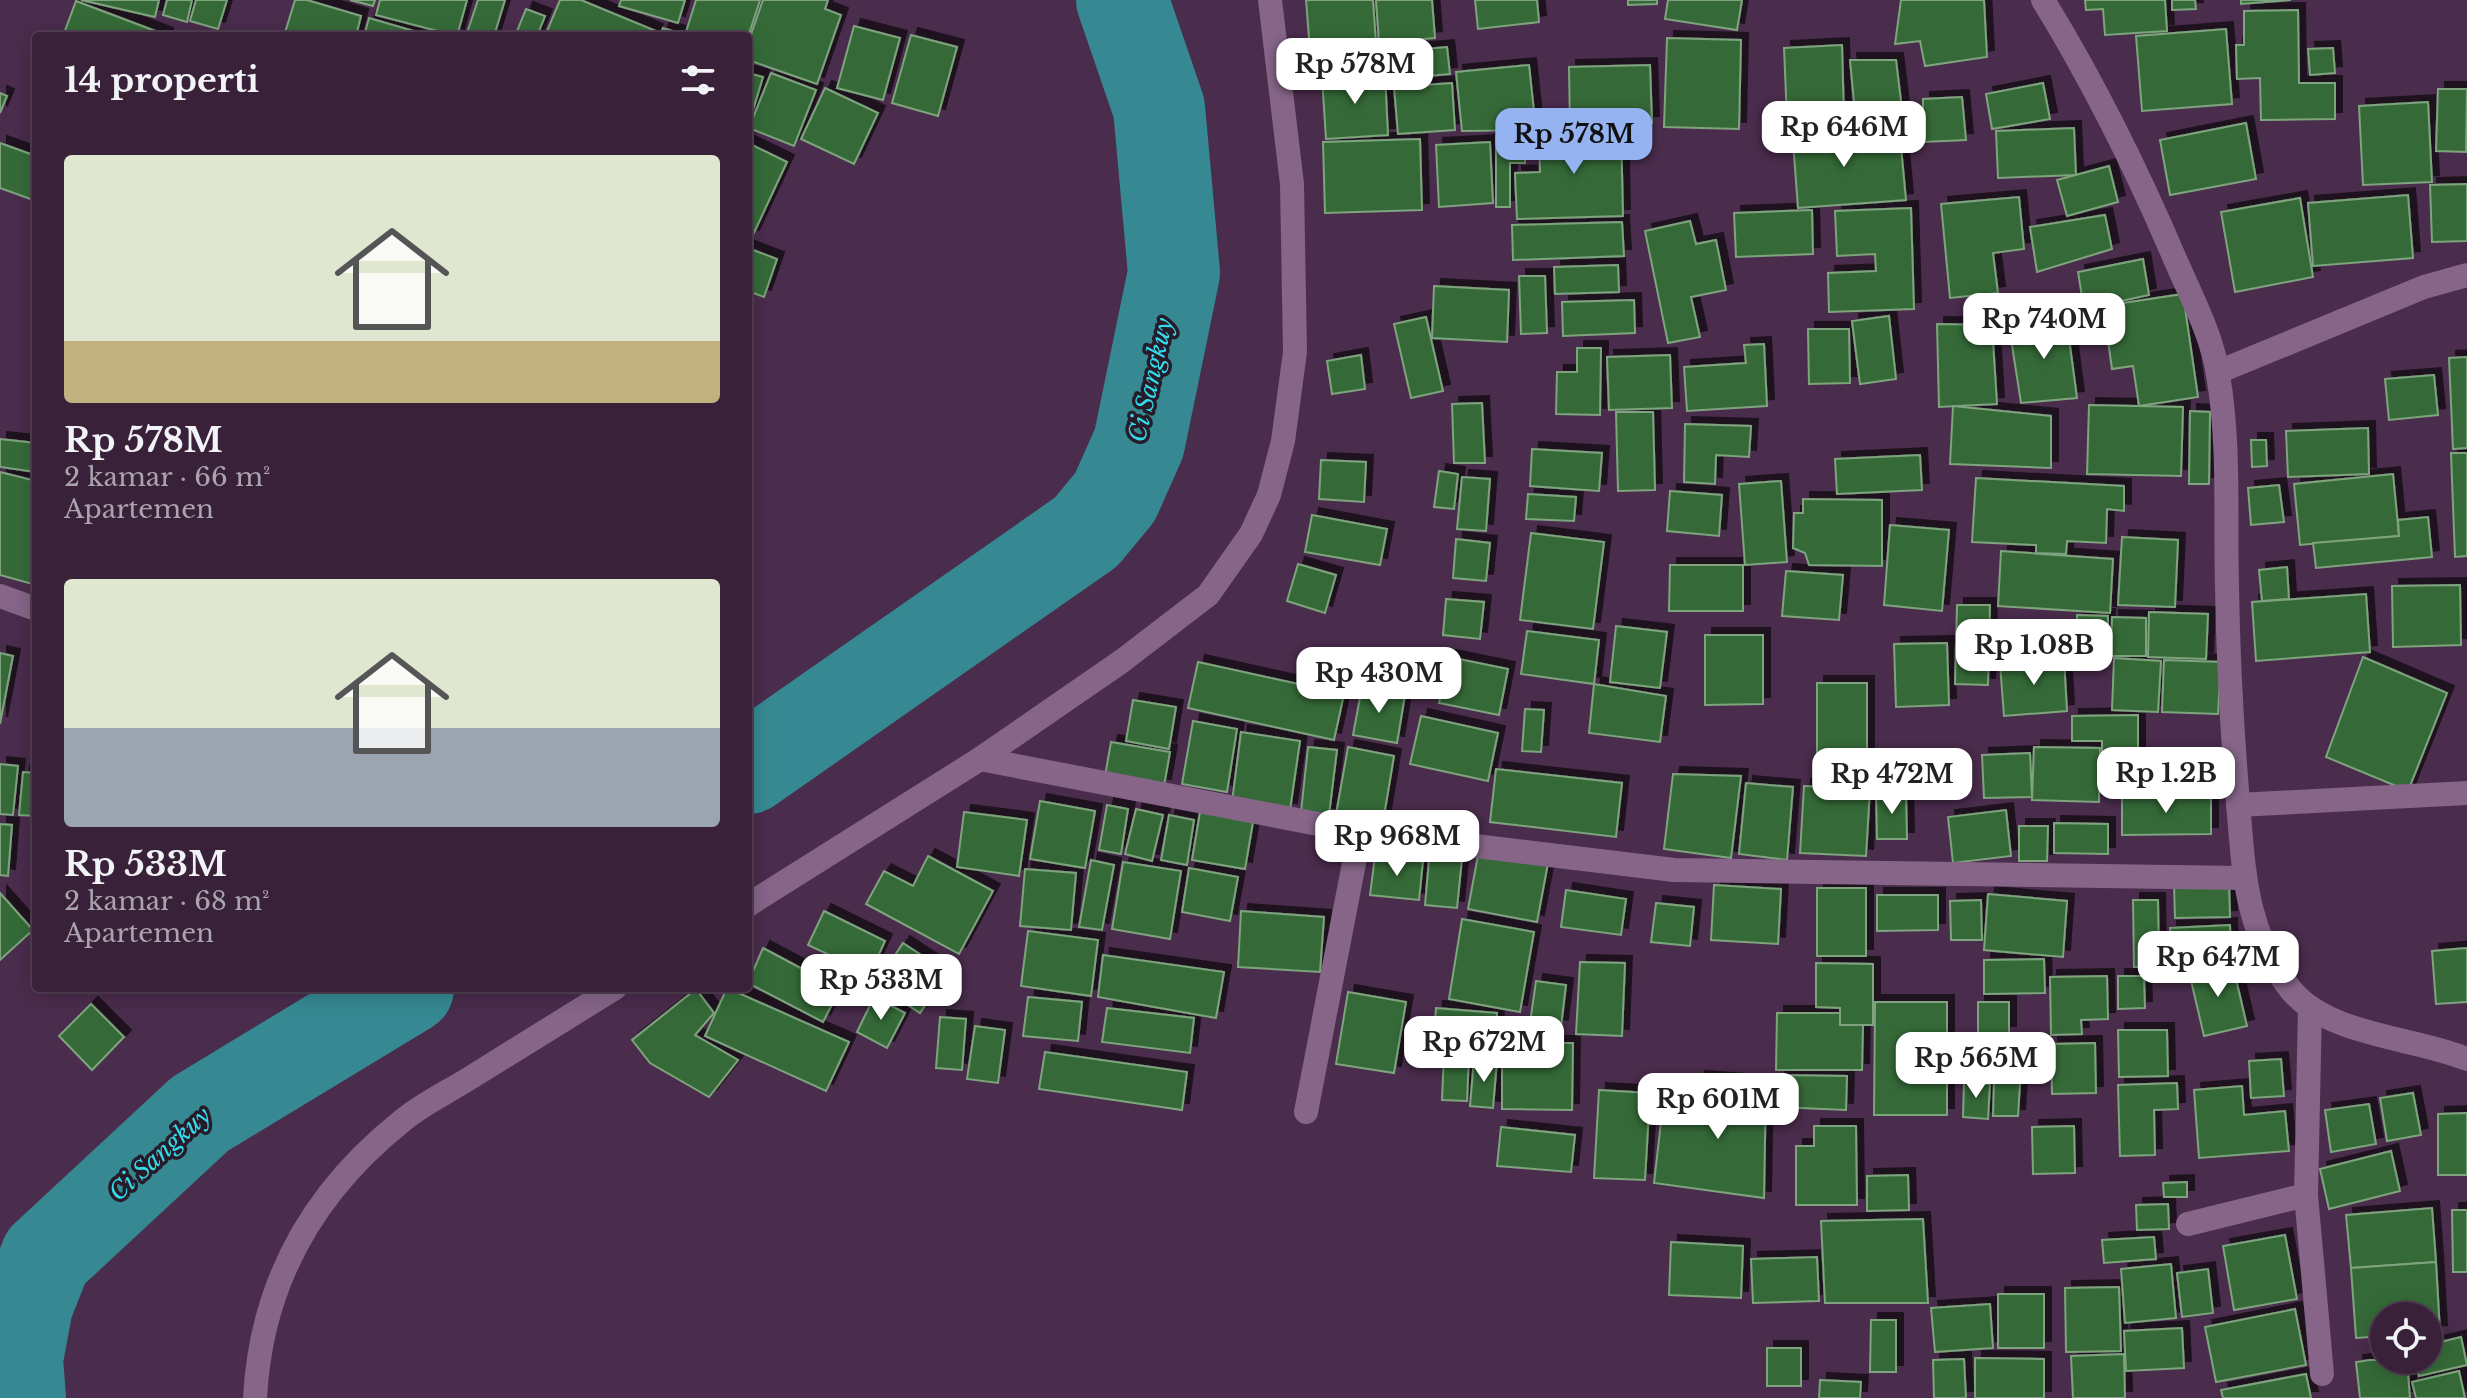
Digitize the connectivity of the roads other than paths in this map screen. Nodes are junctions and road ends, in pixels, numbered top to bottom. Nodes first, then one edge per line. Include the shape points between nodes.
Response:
1 (1270, 0) edge
2 (2043, 0) edge
3 (2467, 275) edge
4 (2218, 372) junction
5 (0, 596) edge
6 (32, 608) edge
7 (980, 759) junction
8 (2467, 793) edge
9 (2238, 805) junction
10 (1360, 832) junction
11 (2243, 878) junction
12 (752, 902) edge
13 (609, 992) edge
14 (2310, 1008) junction
15 (2467, 1059) edge
16 (1306, 1112) dead end
17 (2306, 1195) junction
18 (2188, 1224) dead end
19 (2322, 1374) dead end
20 (255, 1398) edge

1 - 7 street via 1292,184 1295,352 1283,441 1269,495 1251,534 1208,595
2 - 4 street via 2147,192
3 - 4 street via 2424,287
4 - 9 street via 2227,457 2227,601
5 - 6 street
7 - 10 street
7 - 12 street
8 - 9 street
9 - 11 street
10 - 11 street via 1674,870
10 - 16 street
11 - 14 street via 2275,968
13 - 20 street via 403,1120 349,1171 284,1266 262,1331
14 - 15 street via 2332,1021
14 - 17 street
17 - 18 street
17 - 19 street

